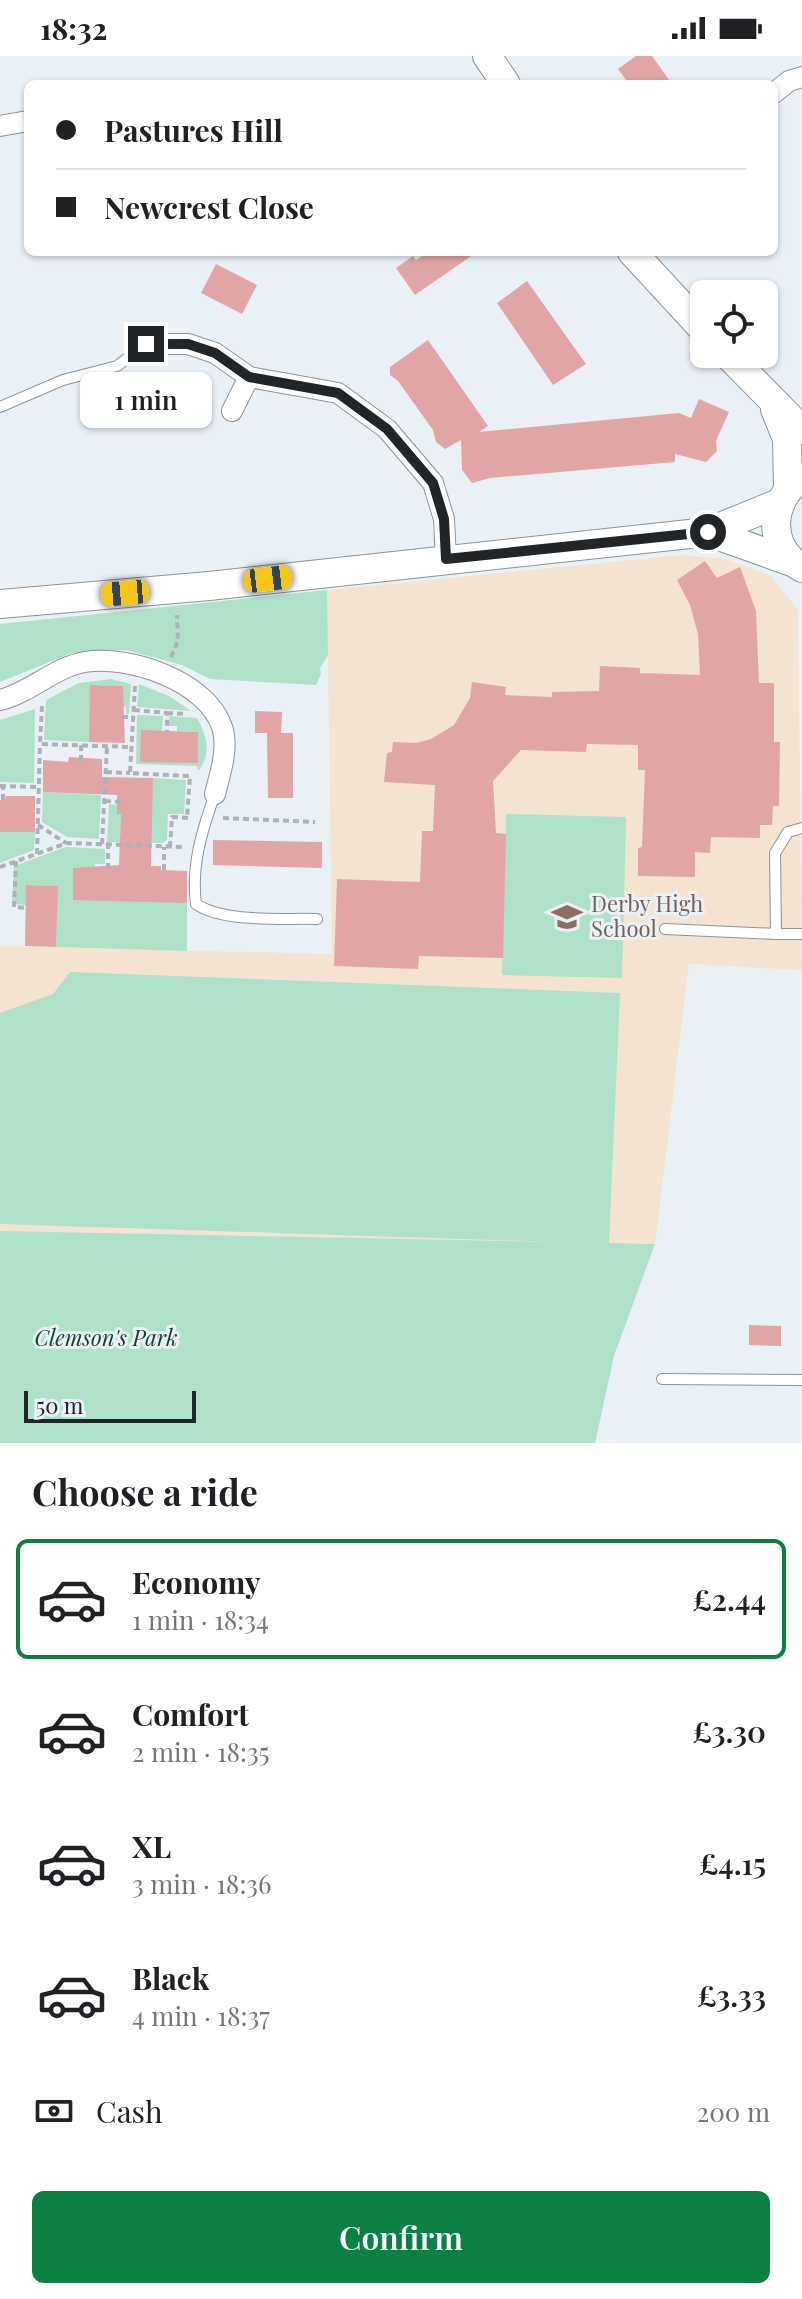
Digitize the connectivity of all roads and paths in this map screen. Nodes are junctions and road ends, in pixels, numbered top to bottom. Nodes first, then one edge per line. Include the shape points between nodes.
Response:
1 (487, 56) edge
2 (802, 77) edge
3 (503, 80) edge
4 (778, 90) edge
5 (24, 122) edge
6 (0, 126) edge
7 (636, 256) edge
8 (690, 315) edge
9 (146, 344) joint
10 (740, 368) edge
11 (249, 377) junction
12 (769, 398) junction
13 (0, 407) edge
14 (232, 411) dead end
15 (802, 430) edge
16 (790, 489) edge
17 (708, 532) junction
18 (446, 559) junction
19 (797, 565) edge
20 (176, 589) junction
21 (0, 604) edge
22 (136, 666) junction
23 (164, 675) junction
24 (43, 680) junction
25 (0, 700) edge
26 (134, 710) junction
27 (122, 717) dead end
28 (133, 717) junction
29 (167, 731) dead end
30 (40, 744) junction
31 (81, 745) junction
32 (107, 746) junction
33 (131, 747) junction
34 (81, 761) dead end
35 (106, 772) junction
36 (130, 773) junction
37 (2, 786) edge
38 (39, 787) junction
39 (215, 794) joint
40 (3, 800) dead end
41 (105, 801) junction
42 (121, 802) dead end
43 (207, 817) junction
44 (187, 818) junction
45 (315, 822) dead end
46 (38, 825) junction
47 (802, 828) edge
48 (67, 843) junction
49 (105, 844) junction
50 (167, 847) junction
51 (187, 847) dead end
52 (37, 854) junction
53 (16, 861) junction
54 (0, 867) edge
55 (108, 869) dead end
56 (164, 870) dead end
57 (26, 908) dead end
58 (317, 919) dead end
59 (665, 929) dead end
60 (776, 934) junction
61 (802, 934) edge
62 (662, 1379) dead end
63 (802, 1380) edge

1 - 3 street
2 - 4 street
5 - 6 street
7 - 8 street
9 - 11 street via 188,344 215,353
9 - 13 lane via 117,366 63,380
10 - 12 street
11 - 14 street
11 - 18 street via 338,393 387,429 433,483 444,519
12 - 15 street
12 - 16 street via 787,439
16 - 17 street
16 - 19 street via 775,524 779,545
17 - 18 street
17 - 19 street
18 - 20 street
20 - 21 street
20 - 23 path via 178,641
22 - 23 street
22 - 24 street via 85,662
22 - 26 path
23 - 39 street via 197,693 223,730
24 - 25 street
24 - 30 path
26 - 28 path
26 - 29 path via 167,713
27 - 28 path
28 - 33 path
30 - 31 path
30 - 38 path
31 - 32 path
31 - 34 path
32 - 33 path
32 - 35 path
33 - 36 path
35 - 36 path
35 - 41 path
36 - 44 path via 190,776
37 - 38 path
37 - 40 path
38 - 46 path
39 - 43 lane
41 - 42 path
41 - 49 path
43 - 44 path
43 - 45 path
43 - 58 lane via 196,861 196,904 208,912 235,916
44 - 50 path via 172,817
46 - 48 path
46 - 52 path
47 - 60 lane via 788,832 775,853
48 - 49 path
48 - 52 path
49 - 50 path
49 - 55 path
50 - 51 path
50 - 56 path
52 - 53 path
53 - 54 path
53 - 57 path via 14,907
59 - 60 lane
60 - 61 lane
62 - 63 lane

